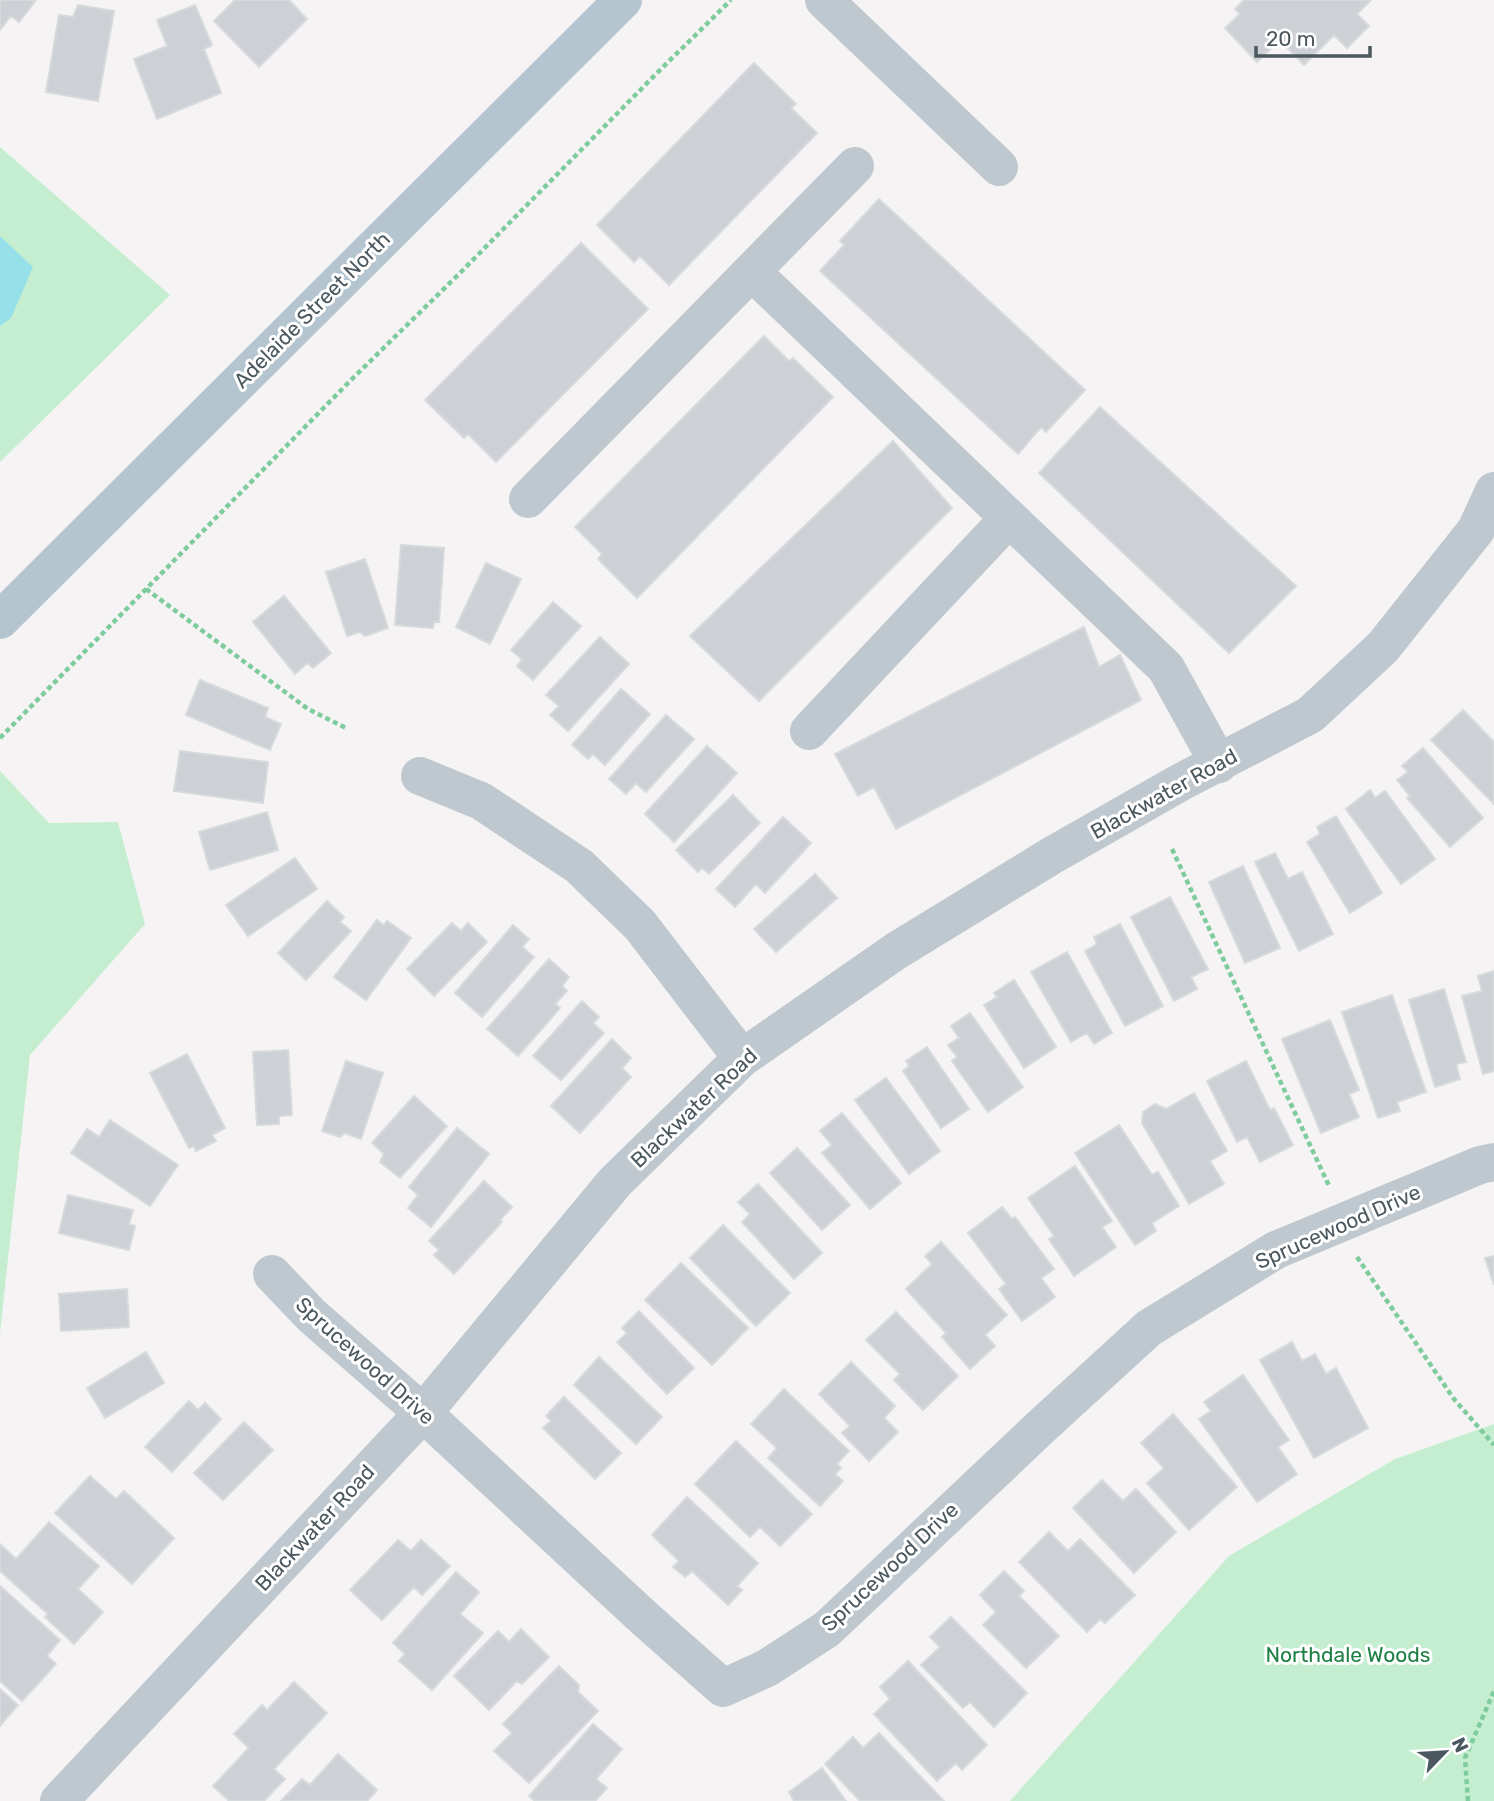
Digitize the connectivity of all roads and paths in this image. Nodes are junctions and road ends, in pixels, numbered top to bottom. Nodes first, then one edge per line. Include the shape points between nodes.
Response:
1 (623, 0) edge
2 (731, 0) edge
3 (824, 0) edge
4 (855, 166) dead end
5 (999, 167) dead end
6 (752, 272) junction
7 (1494, 491) edge
8 (528, 499) dead end
9 (1009, 518) junction
10 (146, 589) junction
11 (0, 620) edge
12 (346, 728) dead end
13 (809, 731) dead end
14 (0, 738) edge
15 (1219, 764) junction
16 (420, 776) dead end
17 (1172, 849) dead end
18 (742, 1058) junction
19 (1494, 1162) edge
20 (1341, 1223) junction
21 (272, 1274) dead end
22 (423, 1413) junction
23 (1494, 1445) edge
24 (1494, 1691) edge
25 (79, 1794) edge
26 (1468, 1801) edge

1 - 11 main road, Adelaide Street North
2 - 10 path
3 - 5 street
4 - 6 street
6 - 8 street
6 - 9 street
7 - 15 street, Blackwater Road via 1476,530 1382,647 1310,715
9 - 13 street
9 - 15 street via 1166,668
10 - 12 path via 308,709
10 - 14 path
15 - 18 street, Blackwater Road via 1051,856 918,938
16 - 18 street via 481,801 579,866 640,925
17 - 20 path via 1334,1196
18 - 22 street, Blackwater Road via 615,1182
19 - 20 street, Sprucewood Drive
20 - 22 street, Sprucewood Drive via 1276,1250 1149,1328 827,1629 766,1668 723,1688
20 - 23 path via 1347,1242 1411,1337 1454,1399
21 - 22 street, Sprucewood Drive via 311,1315
22 - 25 street, Blackwater Road
24 - 26 path via 1465,1758

